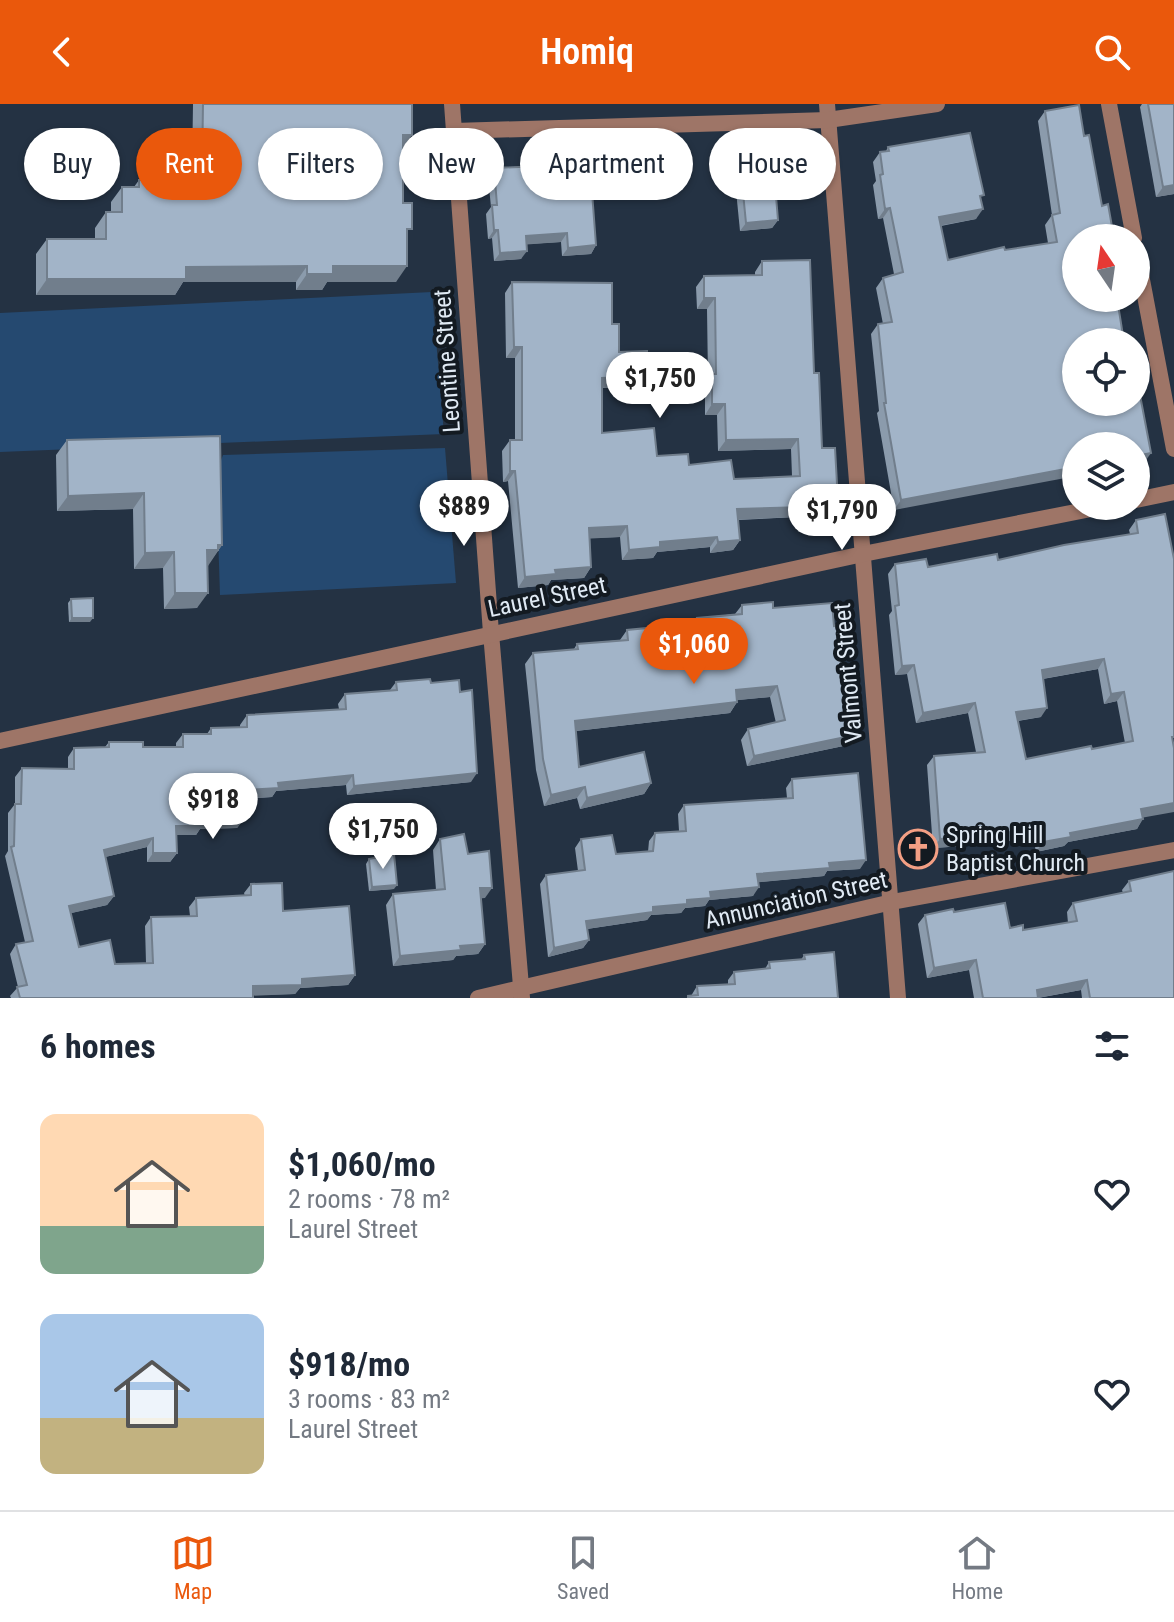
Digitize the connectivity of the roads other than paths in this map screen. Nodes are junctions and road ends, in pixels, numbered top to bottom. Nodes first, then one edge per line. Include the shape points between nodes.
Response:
1 (452, 104) edge
2 (937, 104) edge
3 (1109, 104) edge
4 (828, 112) edge
5 (454, 128) edge
6 (504, 128) edge
7 (459, 200) edge
8 (1131, 224) edge
9 (1148, 312) edge
10 (1174, 449) edge
11 (1174, 492) edge
12 (1150, 497) edge
13 (1062, 515) edge
14 (863, 554) junction
15 (491, 633) junction
16 (0, 741) edge
17 (1174, 850) edge
18 (892, 902) junction
19 (522, 993) edge
20 (478, 998) edge
21 (898, 998) edge

1 - 5 street, Leontine Street
2 - 4 street
3 - 8 street
4 - 6 street
4 - 14 street, Valmont Street
7 - 15 street, Leontine Street
9 - 10 street
11 - 12 street
13 - 14 street, Laurel Street
14 - 15 street, Laurel Street
14 - 18 street, Valmont Street
15 - 16 street, Laurel Street
15 - 19 street, Leontine Street
17 - 18 street, Annunciation Street
18 - 19 street, Annunciation Street
18 - 21 street, Valmont Street
19 - 20 street, Annunciation Street

